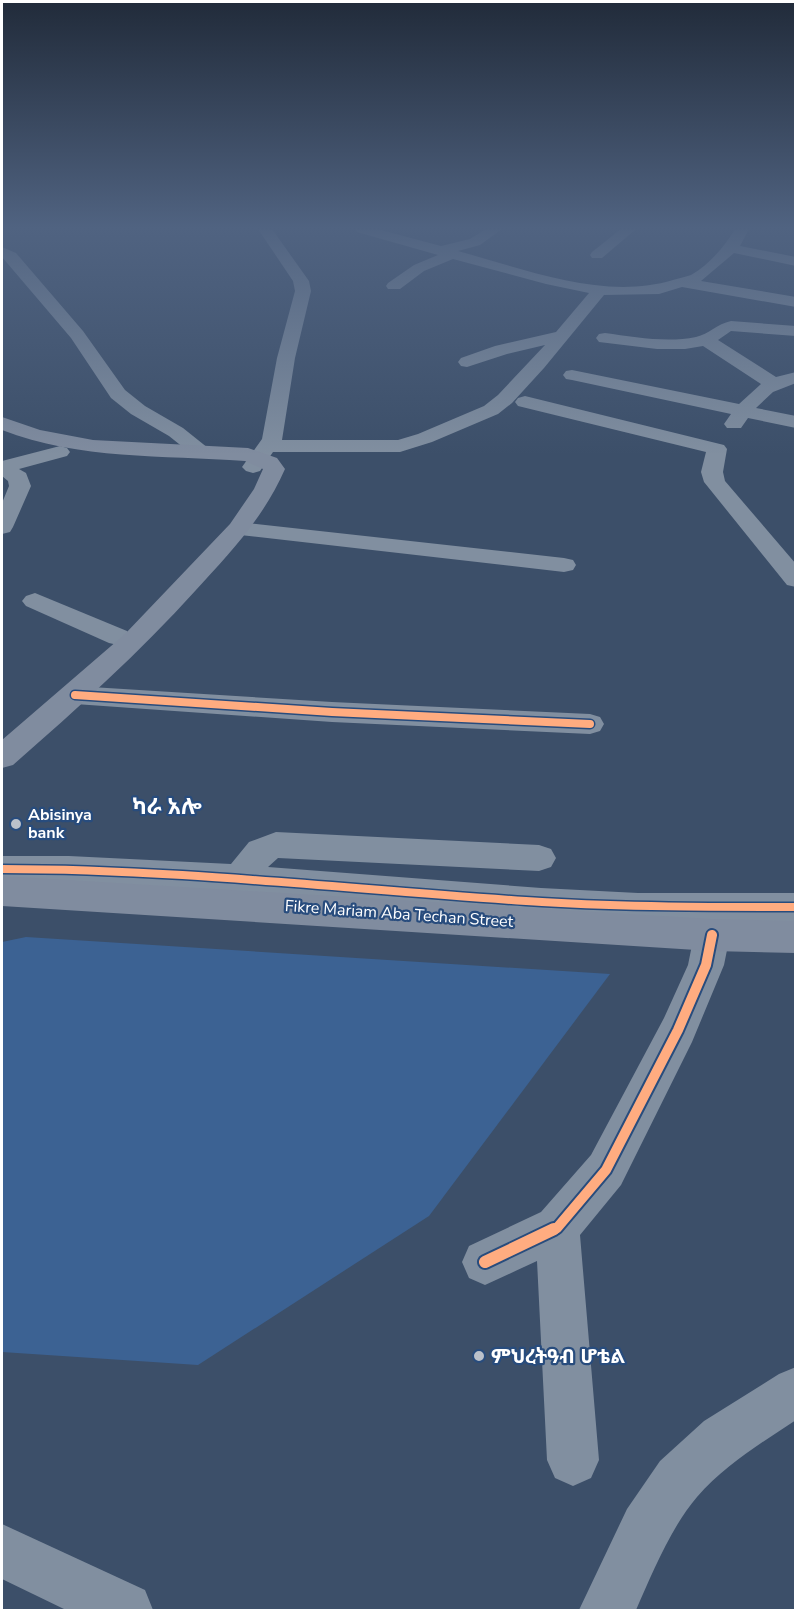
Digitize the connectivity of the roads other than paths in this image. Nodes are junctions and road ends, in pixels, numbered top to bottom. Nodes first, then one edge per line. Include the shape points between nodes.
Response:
1 (51, 304) edge
2 (300, 304) edge
3 (588, 304) edge
4 (795, 332) edge
5 (561, 336) junction
6 (605, 338) dead end
7 (706, 340) junction
8 (467, 362) dead end
9 (572, 375) dead end
10 (795, 377) edge
11 (773, 383) junction
12 (525, 402) dead end
13 (744, 411) junction
14 (795, 422) edge
15 (2, 423) edge
16 (2, 435) edge
17 (717, 449) junction
18 (60, 452) junction
19 (201, 452) junction
20 (261, 457) junction
21 (2, 527) edge
22 (239, 529) junction
23 (564, 565) dead end
24 (795, 580) edge
25 (35, 601) dead end
26 (118, 638) junction
27 (75, 695) junction
28 (590, 724) dead end
29 (2, 741) edge
30 (2, 757) edge
31 (539, 858) dead end
32 (2, 869) edge
33 (239, 878) junction
34 (2, 891) edge
35 (795, 907) edge
36 (712, 935) junction
37 (795, 937) edge
38 (557, 1228) junction
39 (485, 1262) dead end
40 (795, 1390) edge
41 (573, 1460) dead end
42 (2, 1551) edge
43 (125, 1611) edge
44 (606, 1611) edge

1 - 19 street via 118,394
2 - 20 street
3 - 5 street
4 - 7 street via 731,326 723,327
5 - 8 street
5 - 20 street via 491,410 425,438 400,446
6 - 7 street via 673,344
7 - 11 street
9 - 13 street
10 - 11 street
11 - 13 street via 756,393
12 - 17 street
13 - 14 street
13 - 17 street
15 - 19 main road via 46,439 95,448
16 - 18 main road
17 - 24 street via 712,472 715,482
18 - 20 main road via 116,459 243,463
18 - 21 street via 2,467 18,478 20,486
19 - 20 main road
20 - 22 main road via 274,469
20 - 26 main road via 248,492 224,528
22 - 23 street
22 - 27 main road via 135,640
25 - 26 street
26 - 29 main road
27 - 28 street
27 - 30 main road
31 - 33 street via 276,845 261,851
32 - 33 street
33 - 35 street via 541,902 638,907
34 - 36 main road, Fikre Mariam Aba Techan Street
36 - 37 main road, Fikre Mariam Aba Techan Street
36 - 38 street via 706,965 643,1101 606,1170
38 - 39 street
38 - 41 street
40 - 44 street via 722,1439 678,1479 646,1528
42 - 43 street

